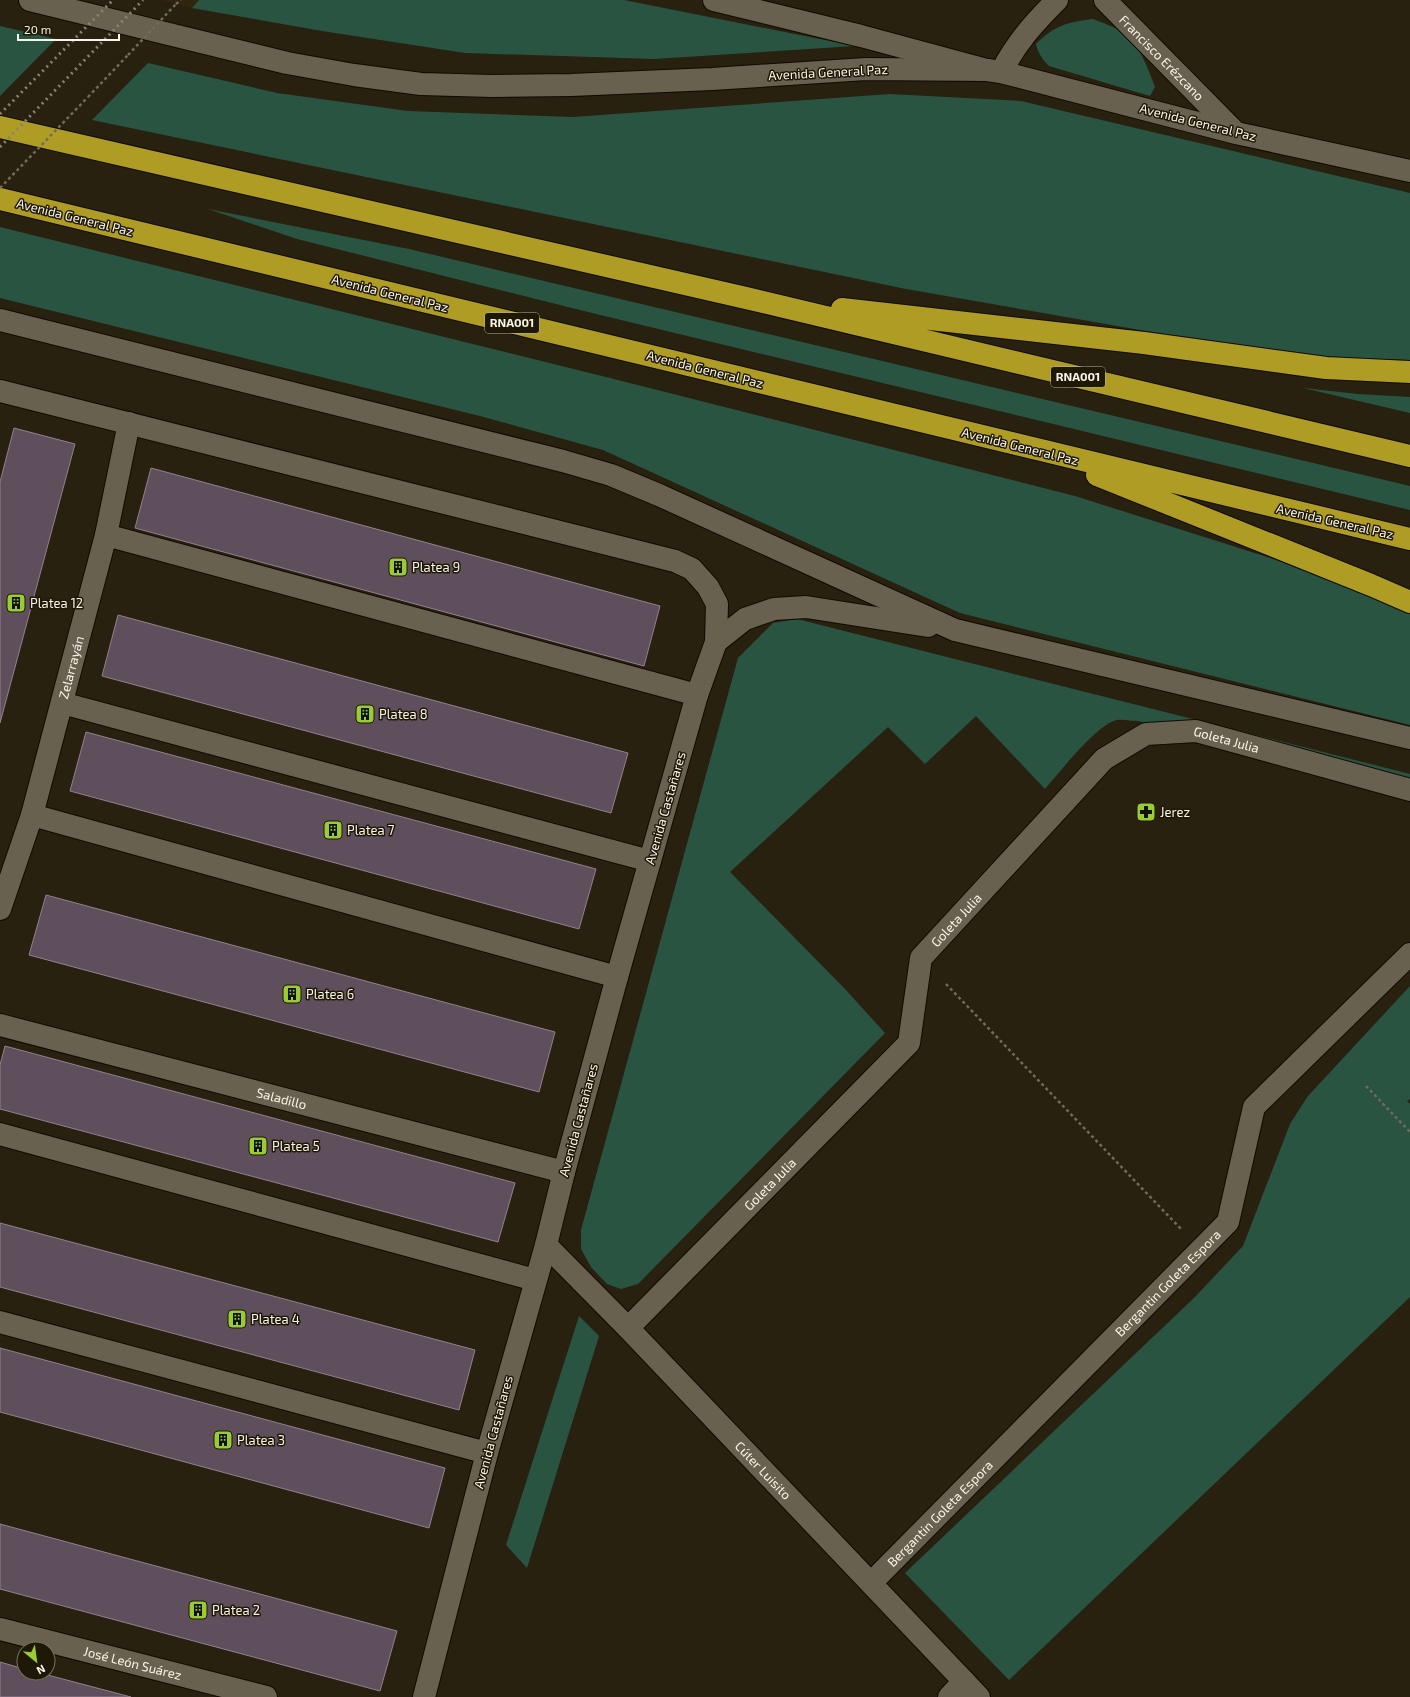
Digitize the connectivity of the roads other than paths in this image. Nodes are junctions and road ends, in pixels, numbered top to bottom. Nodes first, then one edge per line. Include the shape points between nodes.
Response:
1 (30, 0) edge
2 (714, 0) edge
3 (1057, 0) edge
4 (1105, 0) edge
5 (994, 71) junction
6 (0, 128) edge
7 (1236, 133) junction
8 (1410, 171) edge
9 (0, 198) edge
10 (746, 298) junction
11 (0, 320) edge
12 (1410, 372) edge
13 (1, 396) edge
14 (129, 423) junction
15 (1025, 447) junction
16 (1410, 456) edge
17 (106, 535) junction
18 (1410, 539) edge
19 (1410, 602) edge
20 (955, 630) junction
21 (716, 642) junction
22 (697, 694) junction
23 (62, 704) junction
24 (1410, 738) edge
25 (1410, 790) edge
26 (32, 815) junction
27 (650, 861) junction
28 (0, 909) edge
29 (1410, 954) edge
30 (616, 977) junction
31 (0, 1025) edge
32 (0, 1134) edge
33 (564, 1172) junction
34 (546, 1245) junction
35 (535, 1280) junction
36 (0, 1322) edge
37 (628, 1328) junction
38 (487, 1453) junction
39 (871, 1583) junction
40 (0, 1629) edge
41 (964, 1681) junction
42 (266, 1697) edge
43 (424, 1697) edge
44 (949, 1697) edge
45 (979, 1697) edge

1 - 5 street, Avenida General Paz via 287,63 421,84 571,85 866,69
2 - 5 street, Avenida General Paz
3 - 5 street via 1028,29 1012,52
4 - 7 street, Francisco Erézcano
5 - 7 street, Avenida General Paz
6 - 10 highway, RNA001
7 - 8 street, Avenida General Paz
9 - 15 highway, Avenida General Paz / RNA001
10 - 12 highway via 1144,343 1326,368
10 - 16 highway, RNA001
11 - 20 street via 611,475 659,494
13 - 14 street
14 - 17 street, Zelarrayán
14 - 21 street, Avenida Castañares via 675,561 692,569 708,587 717,604
15 - 18 highway, Avenida General Paz / RNA001
15 - 19 highway
17 - 22 street
17 - 23 street, Zelarrayán
20 - 21 street via 806,607 774,609 745,619
20 - 24 street
21 - 22 street, Avenida Castañares
22 - 27 street, Avenida Castañares
23 - 26 street, Zelarrayán
23 - 27 street
25 - 37 street, Goleta Julia via 1196,732 1146,734 1104,759 921,958 909,1043
26 - 28 street, Zelarrayán
26 - 30 street
27 - 30 street, Avenida Castañares
29 - 39 street, Bergantin Goleta Espora via 1254,1107 1228,1222
30 - 33 street, Avenida Castañares
31 - 33 street, Saladillo
32 - 35 street
33 - 34 street, Avenida Castañares
34 - 35 street, Avenida Castañares
34 - 37 street, Cúter Luisito
35 - 38 street, Avenida Castañares
36 - 38 street
37 - 39 street, Cúter Luisito
38 - 43 street, Avenida Castañares
39 - 41 street, Cúter Luisito
40 - 42 street, José León Suárez
41 - 44 street
41 - 45 street, Cúter Luisito

